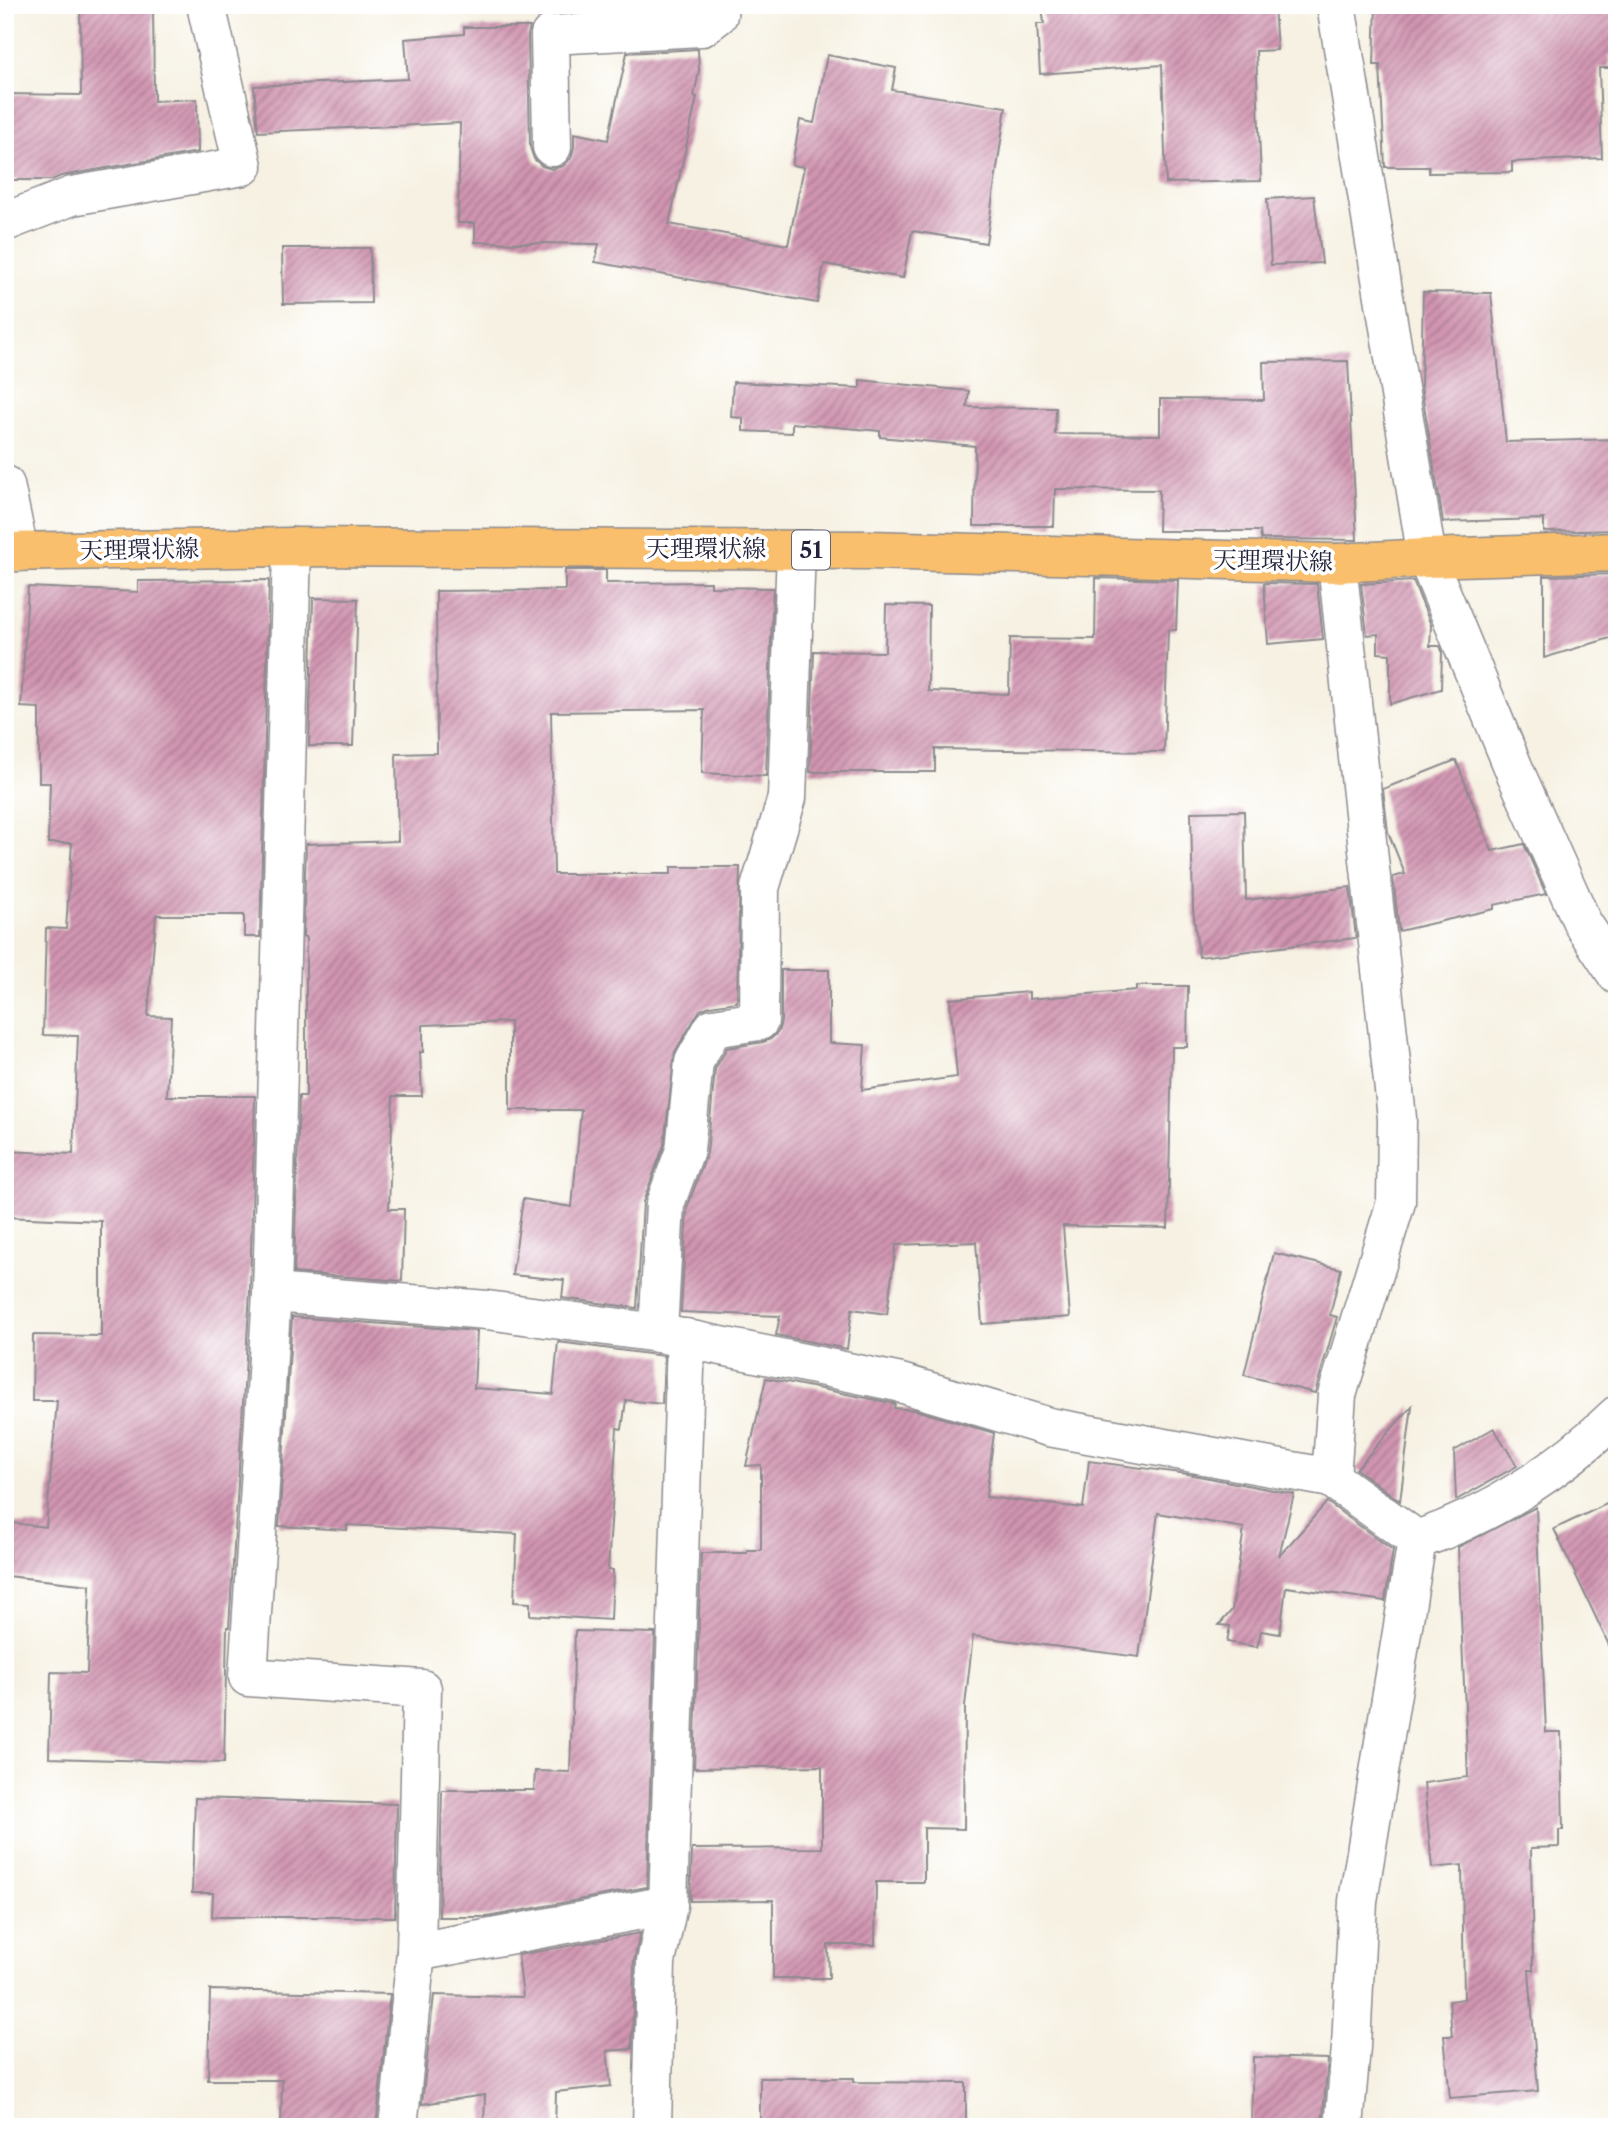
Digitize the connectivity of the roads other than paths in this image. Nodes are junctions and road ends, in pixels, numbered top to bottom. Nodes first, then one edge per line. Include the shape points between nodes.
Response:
1 (206, 5) edge
2 (719, 5) edge
3 (1336, 5) edge
4 (552, 147) dead end
5 (5, 222) edge
6 (5, 485) edge
7 (292, 547) junction
8 (796, 550) junction
9 (12, 552) edge
10 (1617, 552) edge
11 (1427, 558) junction
12 (1337, 564) junction
13 (1617, 975) edge
14 (272, 1293) junction
15 (672, 1336) junction
16 (1617, 1415) edge
17 (1331, 1478) junction
18 (1417, 1540) junction
19 (668, 1905) junction
20 (416, 1952) junction
21 (398, 2127) edge
22 (652, 2127) edge
23 (1344, 2127) edge

1 - 5 street via 243,166 72,196
2 - 4 street via 718,15 702,27 550,34
3 - 11 street
6 - 9 street
7 - 8 main road, 天理環状線 / 51
7 - 9 main road, 天理環状線 / 51
7 - 14 street
8 - 12 main road, 天理環状線 / 51
8 - 15 street via 786,798 760,888 759,1021 713,1028 694,1062 685,1150 665,1204
10 - 11 main road, 天理環状線 / 51
11 - 12 main road, 天理環状線 / 51
11 - 13 street via 1583,924
12 - 17 street via 1397,1118 1396,1202 1338,1395
14 - 15 street via 487,1310
14 - 20 street via 248,1677 422,1689
15 - 17 street via 897,1382 1049,1427
15 - 19 street
16 - 18 street via 1525,1488 1453,1528
17 - 18 street
18 - 23 street via 1358,1901
19 - 20 street
19 - 22 street via 656,1962
20 - 21 street

